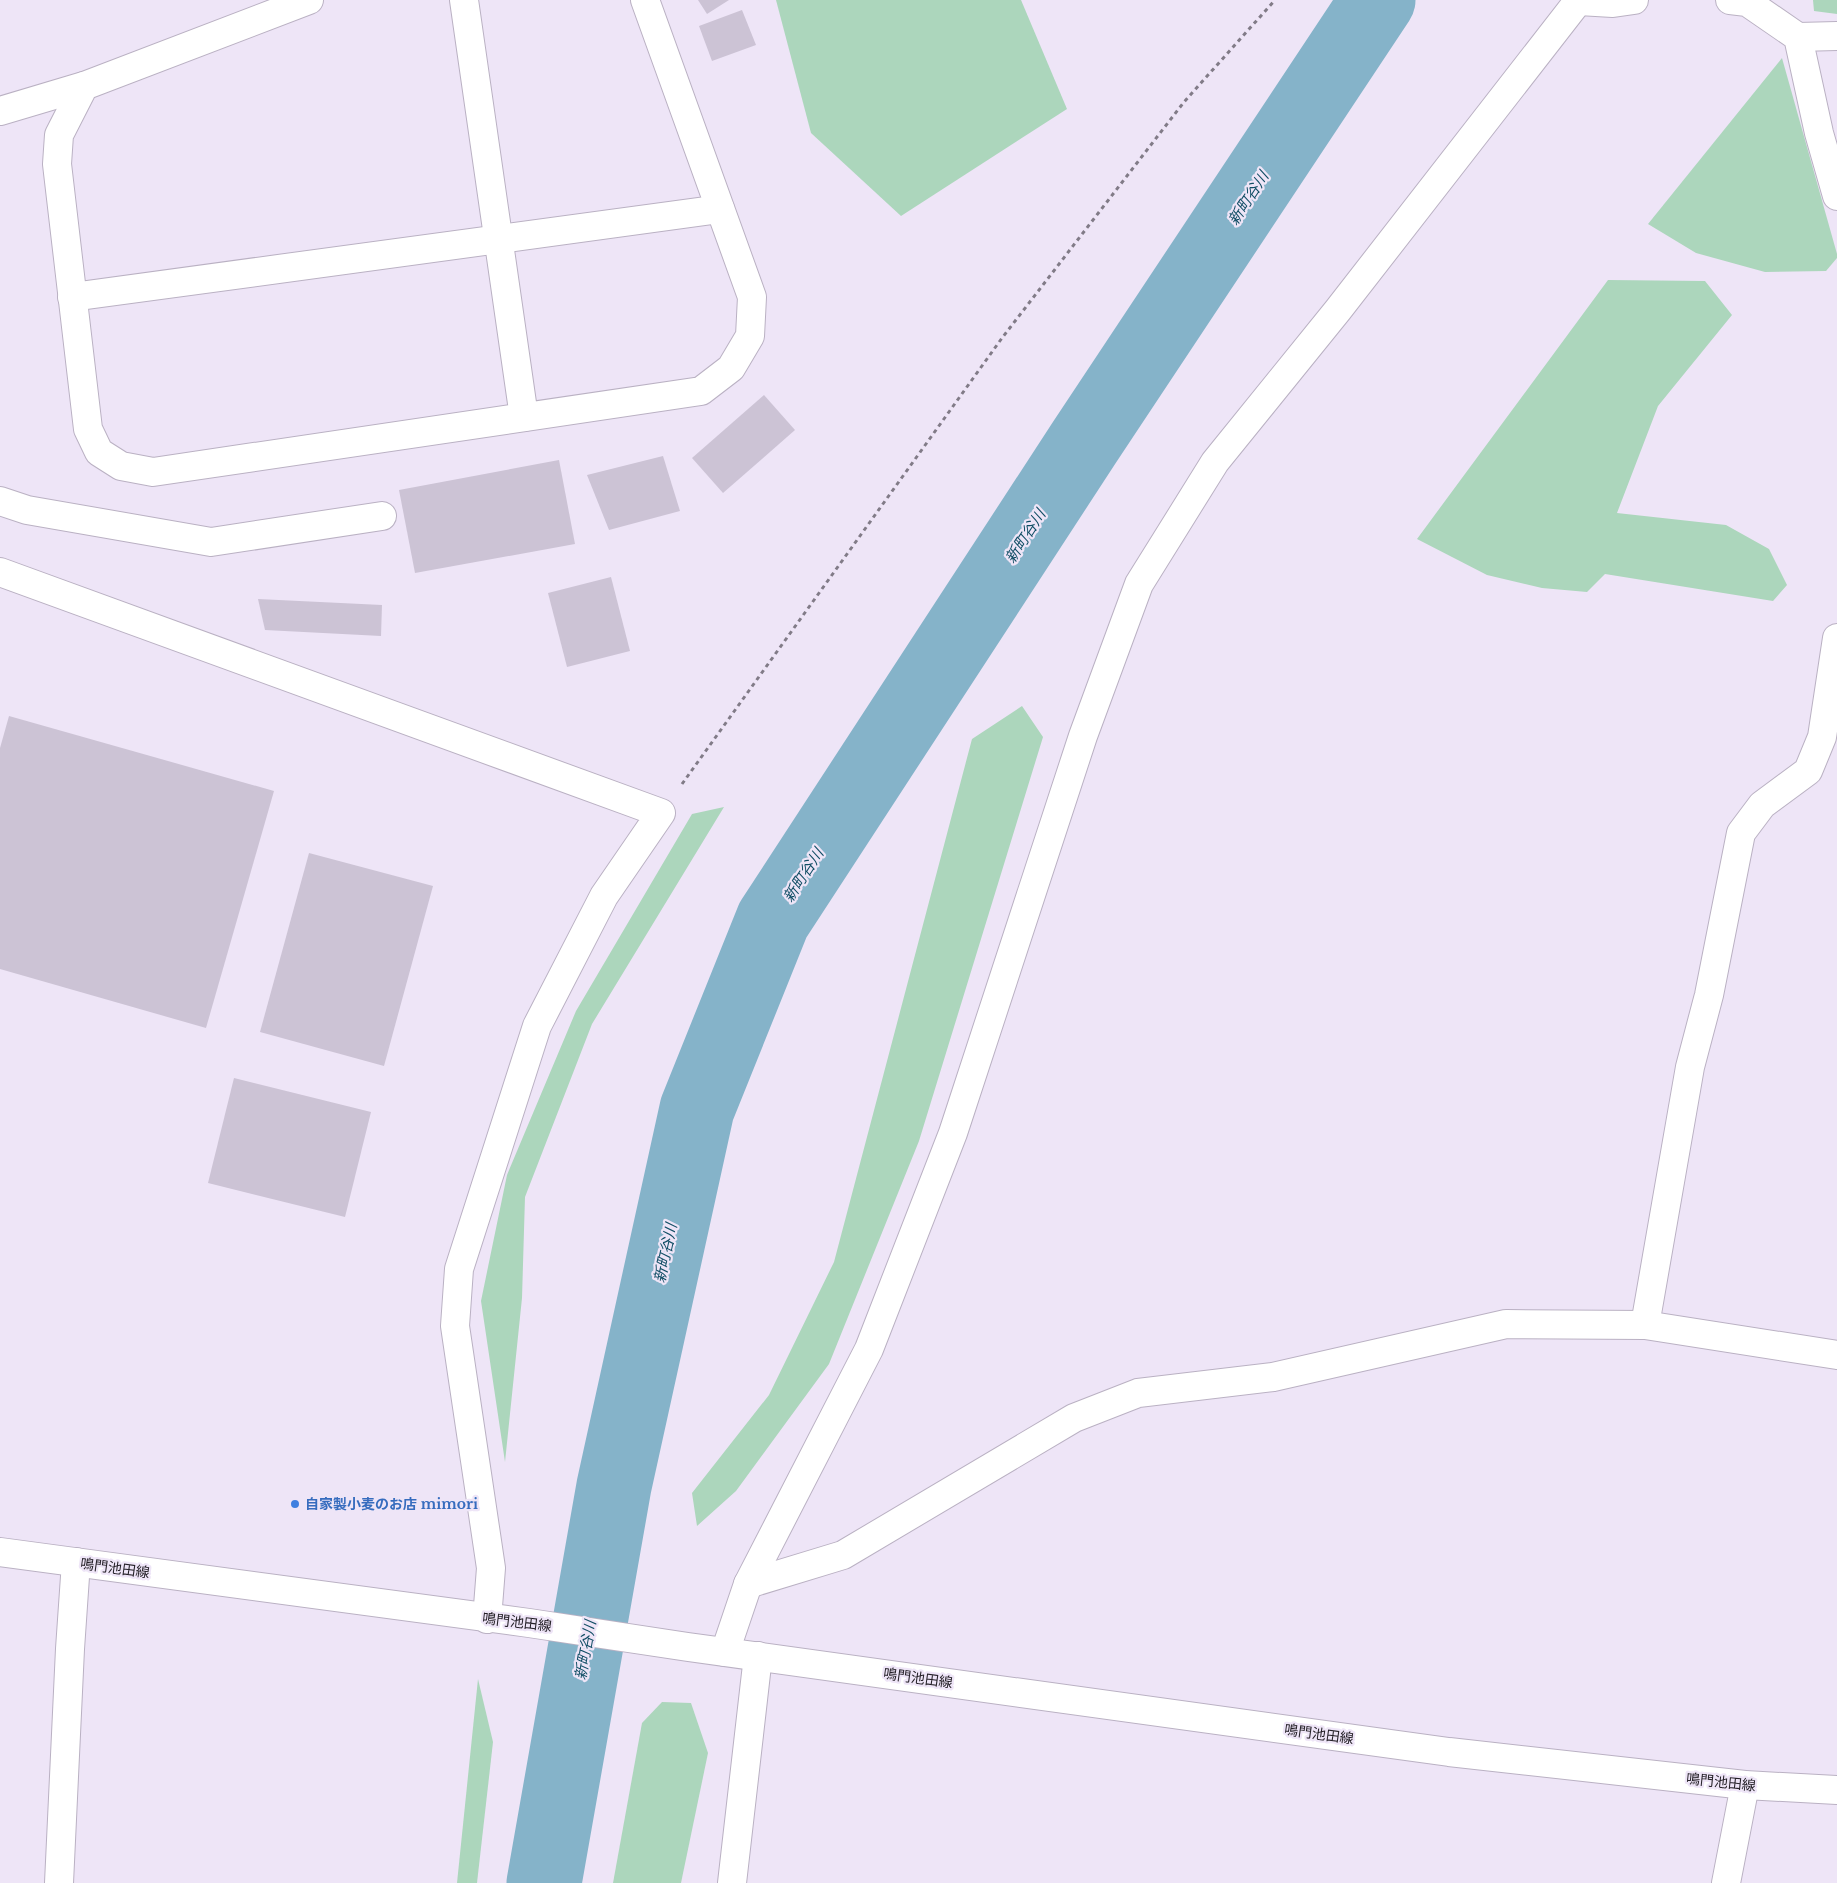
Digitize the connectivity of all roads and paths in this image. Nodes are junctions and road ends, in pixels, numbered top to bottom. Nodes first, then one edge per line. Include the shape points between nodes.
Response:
1 (308, 0) edge
2 (464, 0) edge
3 (645, 0) edge
4 (1275, 0) edge
5 (1579, 0) edge
6 (1634, 0) edge
7 (1730, 0) edge
8 (1798, 36) junction
9 (1837, 36) edge
10 (84, 86) junction
11 (0, 111) edge
12 (1837, 196) edge
13 (720, 209) junction
14 (498, 239) junction
15 (72, 297) junction
16 (524, 416) junction
17 (0, 501) edge
18 (382, 516) dead end
19 (0, 572) edge
20 (1837, 638) edge
21 (661, 813) junction
22 (1645, 1325) junction
23 (1837, 1355) edge
24 (0, 1552) edge
25 (76, 1562) junction
26 (748, 1584) junction
27 (487, 1619) junction
28 (725, 1652) junction
29 (758, 1656) junction
30 (1745, 1785) junction
31 (1837, 1790) edge
32 (59, 1883) edge
33 (732, 1883) edge
34 (1726, 1883) edge

1 - 10 street
2 - 14 street
3 - 13 street
4 - 21 path via 1184,102 1002,338
5 - 6 street via 1613,3
5 - 26 street via 1216,462 1139,584 1084,736 952,1133 869,1349
7 - 8 street via 1747,2
8 - 9 street
8 - 12 street via 1818,133
10 - 11 street
10 - 15 street via 58,135 58,174
13 - 14 street
13 - 16 street via 752,297 750,336 731,368 701,391
14 - 15 street
14 - 16 street
15 - 16 street via 88,429 99,452 121,466 153,472
17 - 18 street via 27,510 210,542
19 - 21 street
20 - 22 street via 1822,737 1808,771 1762,805 1741,833 1690,1067
21 - 27 street via 604,896 537,1026 459,1269 455,1326 491,1568
22 - 23 street
22 - 26 street via 1506,1324 1273,1377 1138,1392 1074,1418 843,1555
24 - 25 street, 鳴門池田線
25 - 27 street, 鳴門池田線
25 - 32 street
26 - 28 street
27 - 28 street, 鳴門池田線
28 - 29 street, 鳴門池田線
29 - 30 street, 鳴門池田線 via 1449,1752
29 - 33 street
30 - 31 street, 鳴門池田線
30 - 34 street

